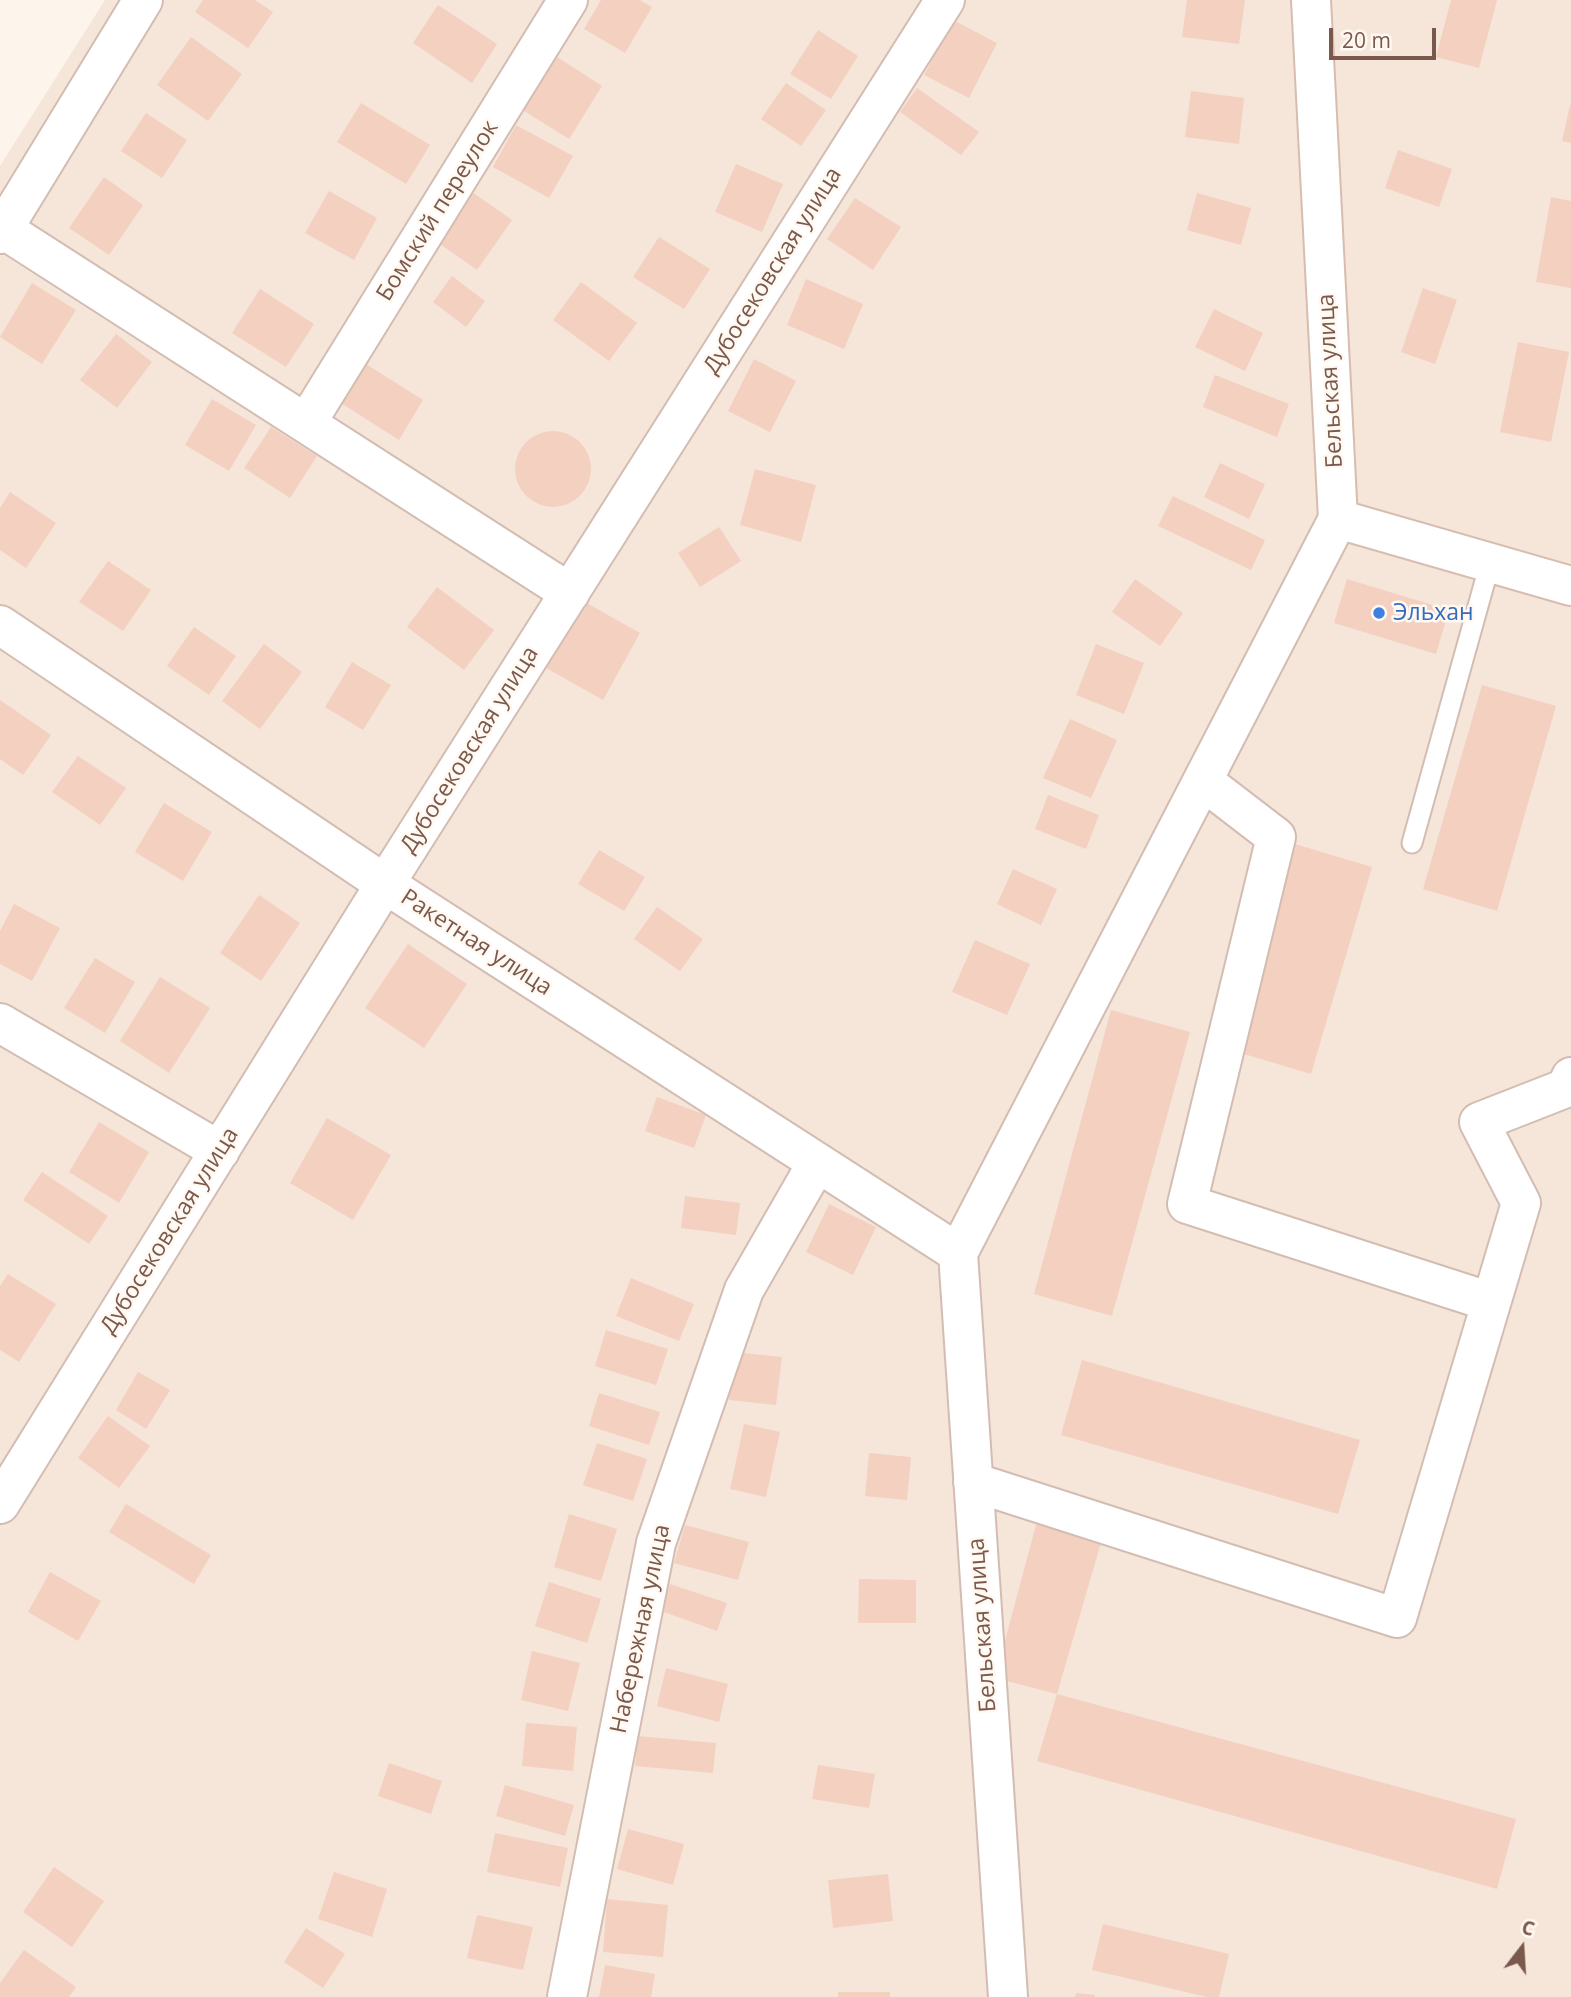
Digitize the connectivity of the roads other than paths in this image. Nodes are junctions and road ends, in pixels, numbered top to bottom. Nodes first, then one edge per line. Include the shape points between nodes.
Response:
1 (143, 0) edge
2 (568, 0) edge
3 (945, 0) edge
4 (1311, 0) edge
5 (2, 231) edge
6 (307, 422) junction
7 (1338, 519) junction
8 (1490, 563) junction
9 (1571, 586) edge
10 (570, 593) junction
11 (0, 625) edge
12 (1203, 781) junction
13 (1412, 843) dead end
14 (385, 884) junction
15 (0, 1023) edge
16 (1571, 1077) edge
17 (220, 1151) junction
18 (817, 1163) junction
19 (958, 1253) junction
20 (1491, 1302) junction
21 (974, 1482) junction
22 (0, 1504) edge
23 (567, 1997) edge
24 (1008, 1997) edge

1 - 5 street
2 - 6 street, Бомский переулок
3 - 10 street, Дубосековская улица
4 - 7 street, Бельская улица
5 - 6 street
6 - 10 street
7 - 8 street
7 - 12 street
8 - 9 street
8 - 13 lane
10 - 14 street, Дубосековская улица
11 - 14 street, Ракетная улица
12 - 19 street
12 - 20 street via 1276,836 1187,1205
14 - 17 street, Дубосековская улица
14 - 18 street, Ракетная улица
15 - 17 street
16 - 20 street via 1566,1088 1479,1122 1521,1202
17 - 22 street, Дубосековская улица
18 - 19 street, Ракетная улица
18 - 23 street, Набережная улица via 744,1290 656,1543
19 - 21 street, Бельская улица
20 - 21 street via 1397,1618
21 - 24 street, Бельская улица

